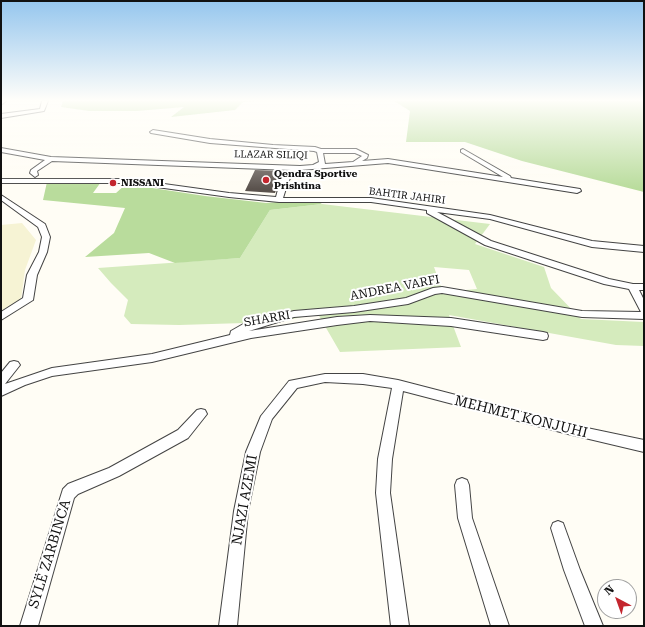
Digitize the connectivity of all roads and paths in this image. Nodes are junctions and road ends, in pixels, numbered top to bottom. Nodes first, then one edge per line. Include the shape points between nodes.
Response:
1 (153, 132) dead end
2 (1, 150) edge
3 (320, 151) junction
4 (463, 151) dead end
5 (51, 159) junction
6 (352, 163) junction
7 (316, 166) junction
8 (300, 168) junction
9 (1, 175) edge
10 (34, 175) junction
11 (45, 180) junction
12 (513, 180) junction
13 (1, 181) edge
14 (577, 191) dead end
15 (1, 197) edge
16 (279, 200) junction
17 (427, 208) junction
18 (644, 249) edge
19 (633, 287) junction
20 (644, 287) edge
21 (644, 310) edge
22 (644, 316) edge
23 (1, 317) edge
24 (543, 336) dead end
25 (226, 339) junction
26 (14, 365) dead end
27 (1, 381) edge
28 (293, 384) joint
29 (398, 385) junction
30 (1, 391) edge
31 (201, 414) dead end
32 (644, 446) edge
33 (462, 485) dead end
34 (558, 528) dead end
35 (29, 626) edge
36 (228, 626) edge
37 (400, 626) edge
38 (500, 626) edge
39 (594, 626) edge

1 - 3 street via 210,141 315,148
2 - 5 street, LLAZAR SILIQI
3 - 6 street via 356,151 365,155
3 - 7 street via 322,163
4 - 12 street, LLAZAR SILIQI
5 - 8 street, LLAZAR SILIQI
5 - 10 street via 34,170
6 - 7 street, LLAZAR SILIQI
6 - 12 street, LLAZAR SILIQI via 388,161
7 - 8 street, LLAZAR SILIQI
8 - 16 street via 286,178
9 - 10 street
10 - 11 street
11 - 13 street, BAHTIR JAHIRI
11 - 16 street, BAHTIR JAHIRI via 128,181
12 - 14 street, LLAZAR SILIQI
15 - 23 street via 42,226 46,237 43,252 32,275 28,300
16 - 17 street, BAHTIR JAHIRI via 371,200
17 - 18 street, BAHTIR JAHIRI via 490,217 592,244
17 - 19 street via 488,243 607,282
19 - 20 street
19 - 21 street
22 - 25 street, ANDREA VARFI via 582,314 442,290 408,301 294,314 249,326
24 - 25 street, SHARRI via 451,322 370,318
25 - 30 street, SHARRI via 152,358 52,372
26 - 27 street
28 - 29 street, MEHMET KONJUHI via 325,378 363,379
28 - 36 street, NJAZI AZEMI via 267,416 253,452 241,511
29 - 32 street, MEHMET KONJUHI
29 - 37 street via 385,458 383,493
31 - 35 street, SYLË ZARBINCA via 183,434 114,472 73,489 68,494
33 - 38 street via 465,518
34 - 39 street

